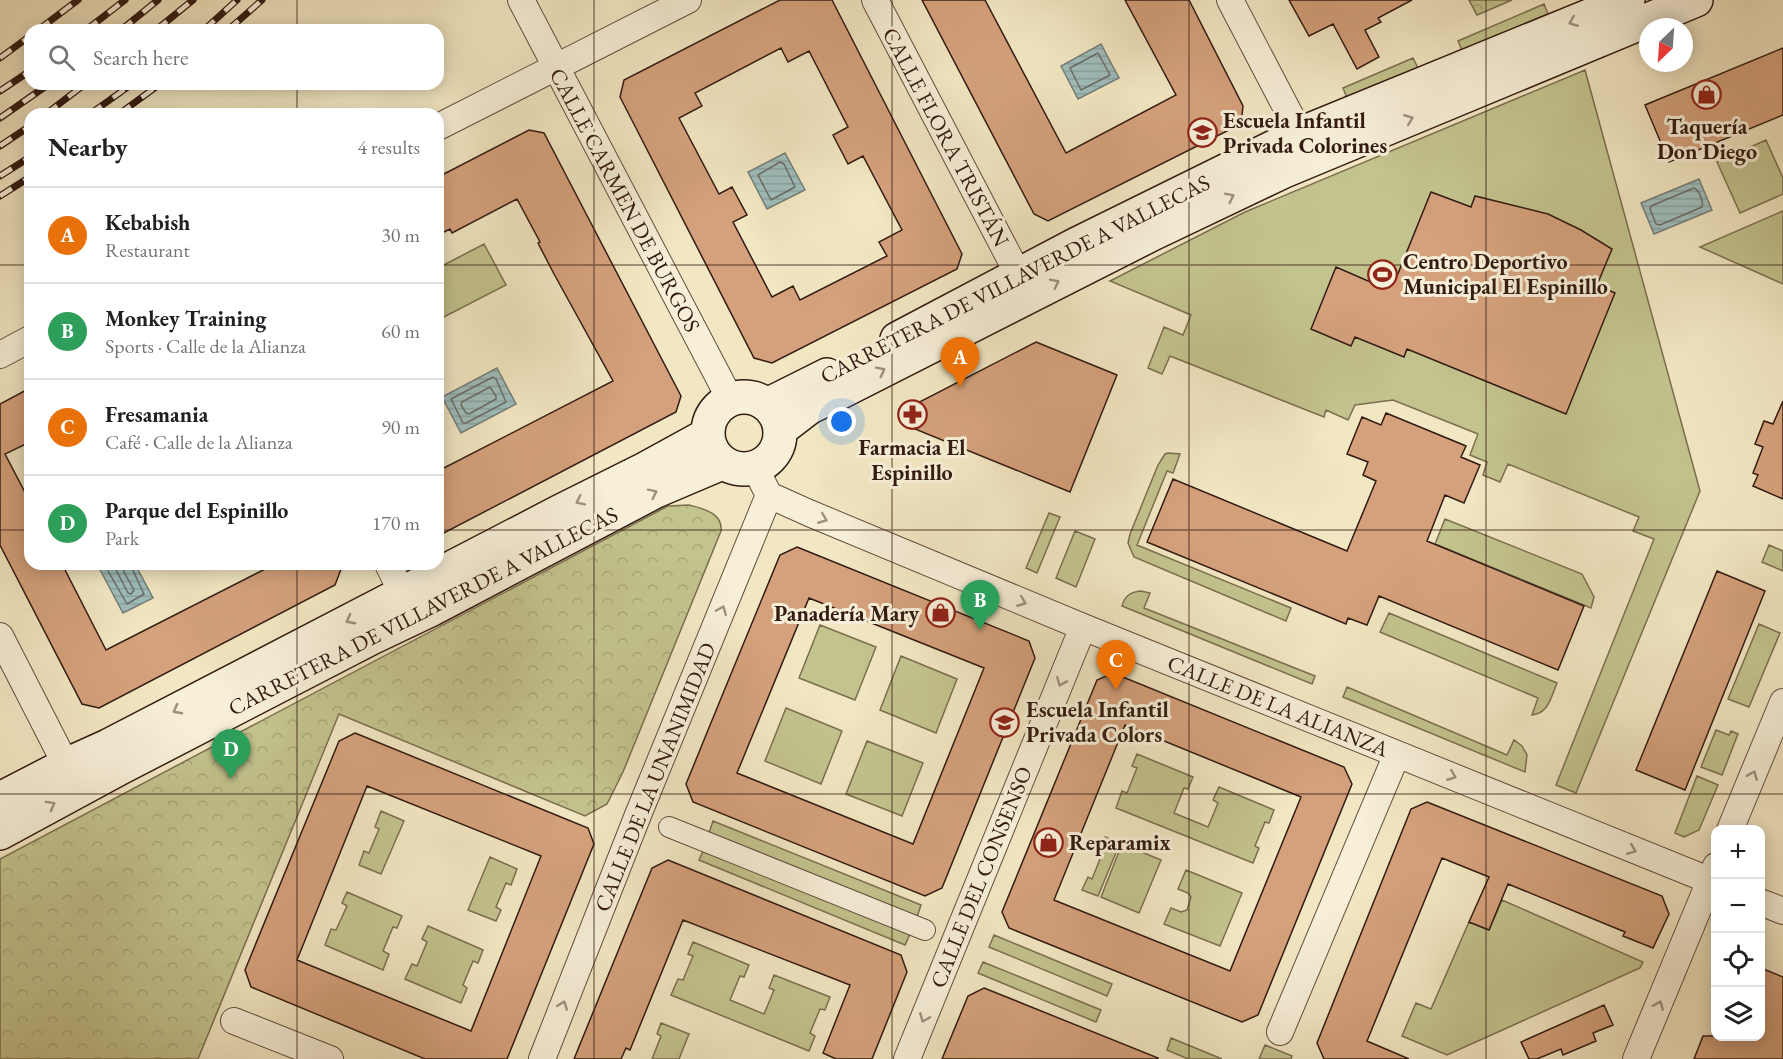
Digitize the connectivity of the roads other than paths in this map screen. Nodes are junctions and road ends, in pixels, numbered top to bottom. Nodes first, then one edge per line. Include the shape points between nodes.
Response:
1 (521, 0) edge
2 (688, 0) edge
3 (875, 0) edge
4 (1230, 0) edge
5 (1628, 0) edge
6 (1696, 0) edge
7 (555, 66) junction
8 (444, 124) edge
9 (1300, 134) junction
10 (1018, 274) junction
11 (24, 342) edge
12 (0, 355) edge
13 (730, 399) junction
14 (774, 417) junction
15 (707, 435) junction
16 (722, 463) junction
17 (762, 482) junction
18 (391, 570) edge
19 (402, 593) junction
20 (1083, 627) junction
21 (0, 636) edge
22 (1783, 702) edge
23 (1397, 754) junction
24 (66, 765) junction
25 (0, 799) edge
26 (1733, 825) edge
27 (669, 827) dead end
28 (0, 833) edge
29 (1711, 875) edge
30 (1713, 879) edge
31 (1765, 904) edge
32 (1783, 911) edge
33 (925, 930) dead end
34 (234, 1021) dead end
35 (1280, 1032) dead end
36 (330, 1059) edge
37 (542, 1059) edge
38 (907, 1059) edge
39 (1636, 1059) edge

1 - 7 street, CALLE CARMEN DE BURGOS
2 - 7 street
3 - 10 street, CALLE FLORA TRISTÁN
4 - 9 street
5 -> 9 main road, CARRETERA DE VILLAVERDE A VALLECAS
14 -> 6 main road, CARRETERA DE VILLAVERDE A VALLECAS via 820,402 1282,172
7 - 8 street
7 - 13 street, CALLE CARMEN DE BURGOS
9 - 10 main road, CARRETERA DE VILLAVERDE A VALLECAS
10 - 14 main road, CARRETERA DE VILLAVERDE A VALLECAS via 801,389
11 - 12 street
13 - 14 main road via 749,397
13 - 15 main road via 713,413
14 - 17 main road via 779,442 766,462
15 - 16 main road via 711,451
15 -> 19 main road, CARRETERA DE VILLAVERDE A VALLECAS
16 - 17 main road
28 -> 16 main road, CARRETERA DE VILLAVERDE A VALLECAS via 656,491
17 -> 20 street, CALLE DE LA ALIANZA
37 -> 17 street, CALLE DE LA UNANIMIDAD
18 - 19 street
19 -> 24 main road, CARRETERA DE VILLAVERDE A VALLECAS
20 - 23 street, CALLE DE LA ALIANZA
20 -> 38 street, CALLE DEL CONSENSO
21 - 24 street
26 -> 22 street
23 -> 29 street, CALLE DE LA ALIANZA
23 - 35 street
24 - 25 main road, CARRETERA DE VILLAVERDE A VALLECAS
27 - 33 street
39 -> 30 street
31 - 32 street
34 - 36 street

